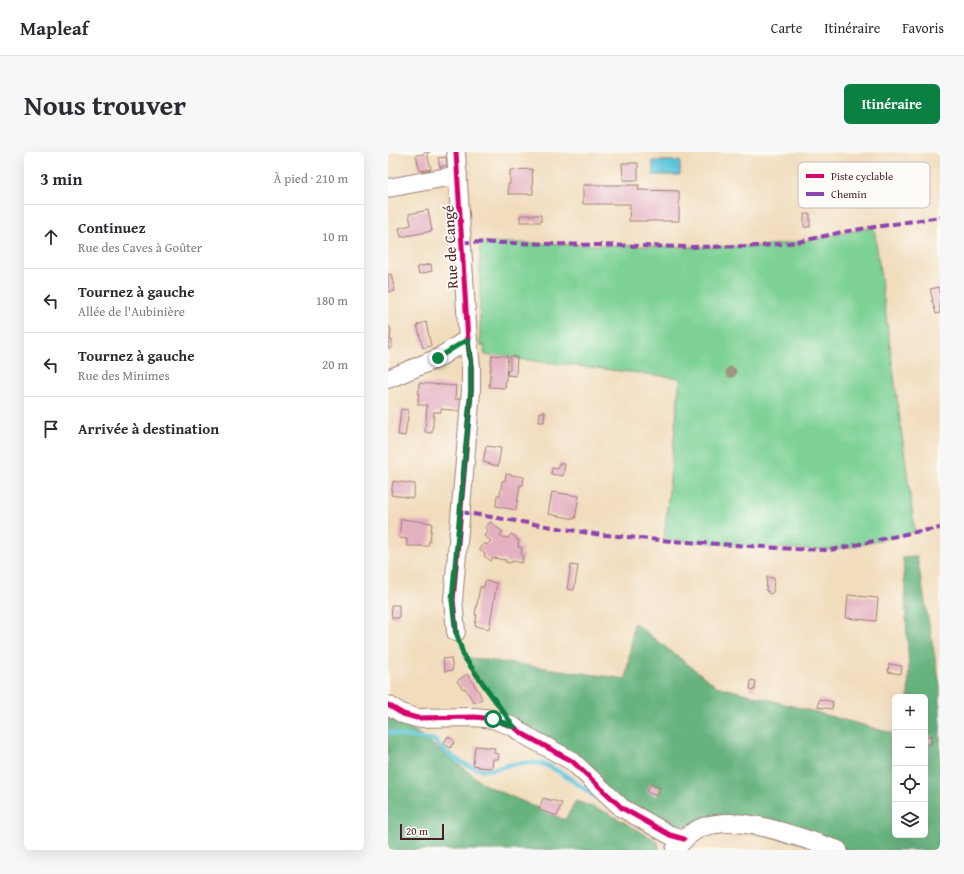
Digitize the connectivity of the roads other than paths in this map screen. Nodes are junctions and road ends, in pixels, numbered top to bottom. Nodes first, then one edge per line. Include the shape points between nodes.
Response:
1 (456, 152) edge
2 (458, 175) junction
3 (388, 188) edge
4 (468, 341) junction
5 (388, 379) edge
6 (456, 632) road end
7 (388, 705) edge
8 (680, 844) edge
9 (838, 850) edge

1 - 2 street, Rue de Cangé
2 - 3 street
2 - 4 street, Rue de Cangé
4 - 5 street via 438,358
4 - 6 street, Rue de Cangé via 471,391 452,600
7 - 8 street via 403,714 418,718 475,717 493,719 514,727 572,761 622,808 670,835
8 - 9 street via 703,827 724,823 754,825

